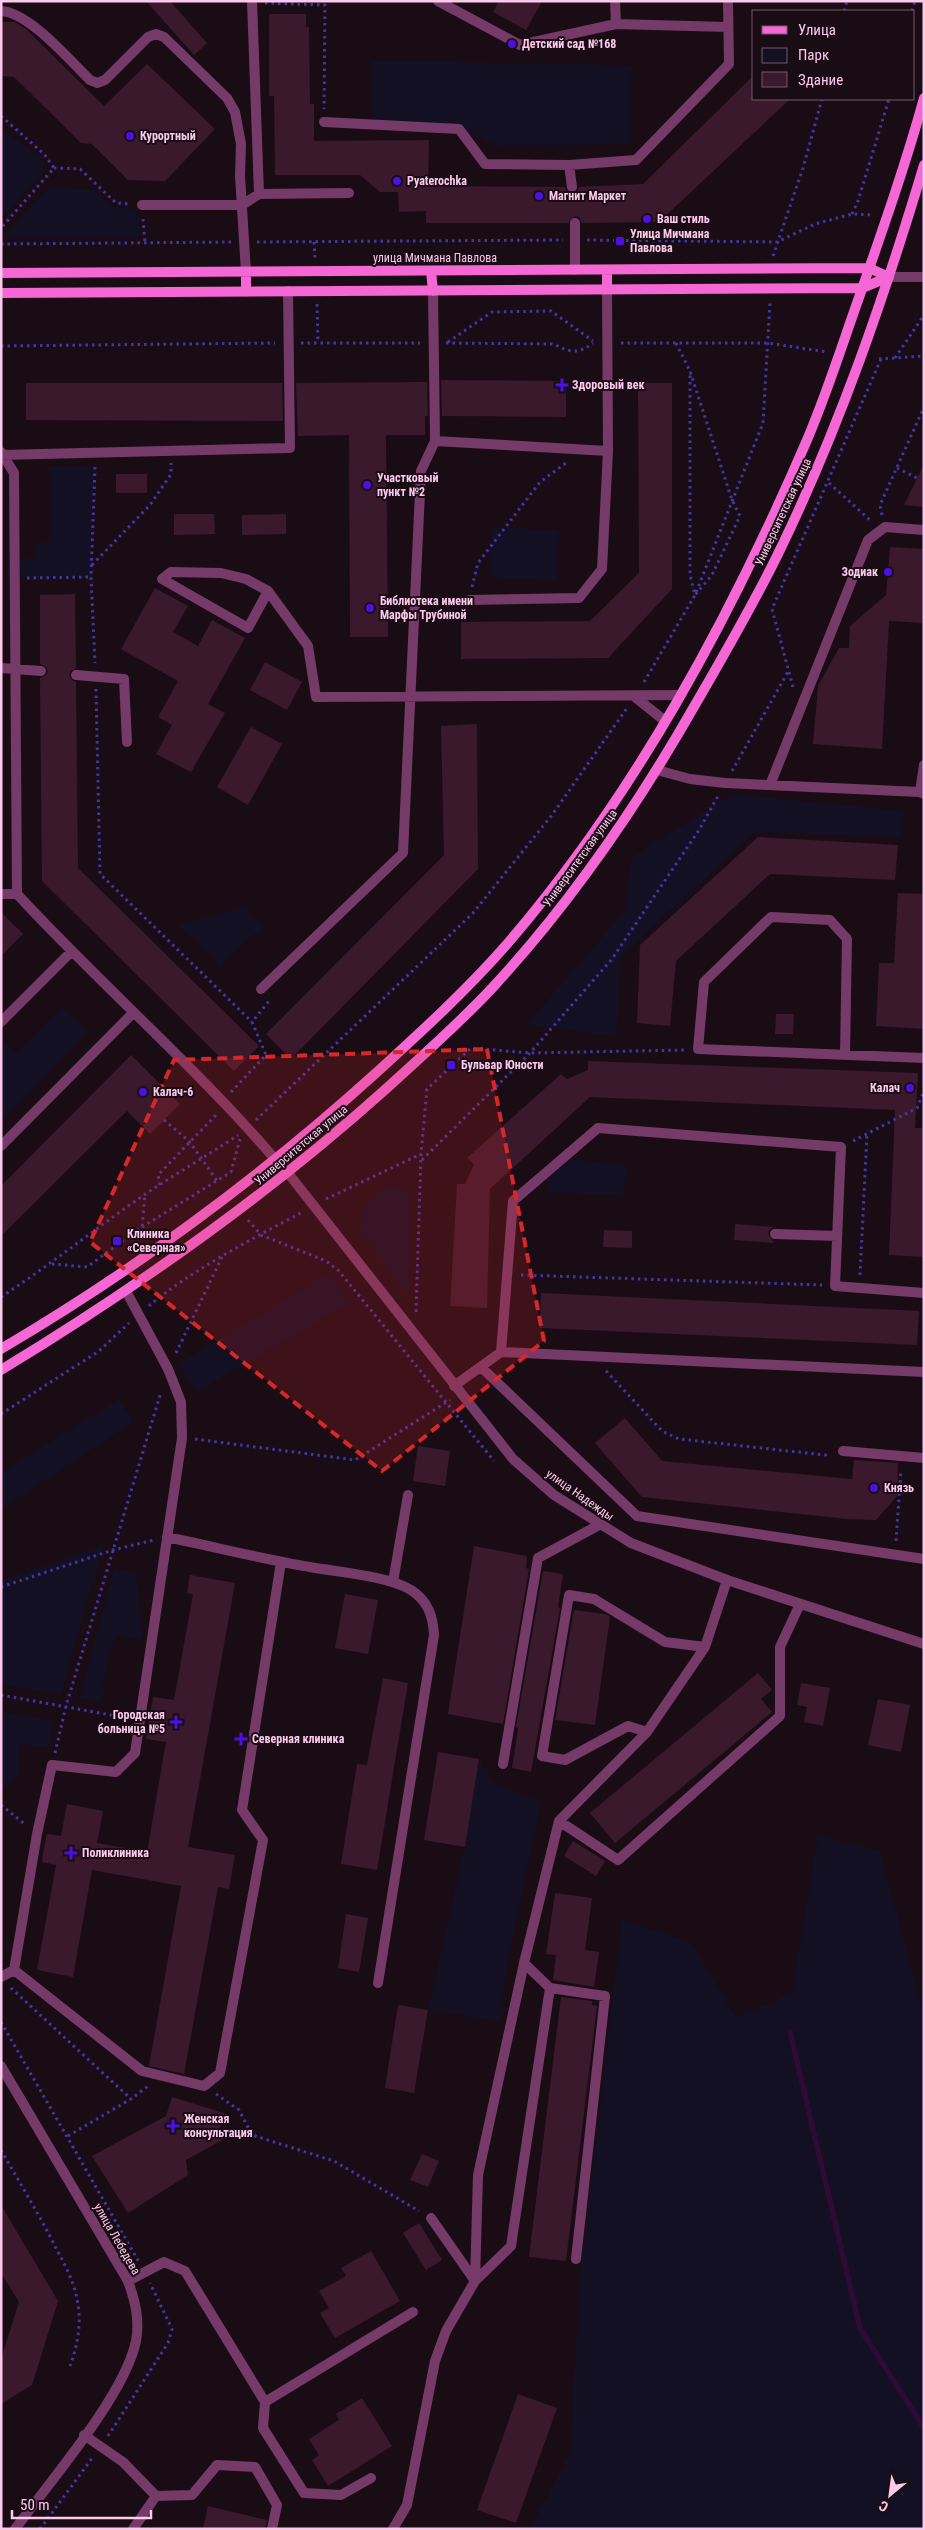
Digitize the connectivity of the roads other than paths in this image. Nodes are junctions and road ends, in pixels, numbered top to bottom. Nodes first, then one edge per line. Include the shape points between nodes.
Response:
1 (438, 1) edge
2 (615, 1) edge
3 (728, 1) edge
4 (252, 2) edge
5 (1, 11) edge
6 (616, 24) junction
7 (728, 27) junction
8 (924, 98) edge
9 (324, 122) road end
10 (569, 165) junction
11 (924, 165) edge
12 (572, 187) dead end
13 (349, 193) dead end
14 (259, 194) junction
15 (142, 204) road end
16 (242, 205) junction
17 (575, 223) dead end
18 (869, 268) junction
19 (575, 270) junction
20 (607, 270) junction
21 (431, 271) junction
22 (246, 272) junction
23 (1, 273) edge
24 (889, 277) junction
25 (924, 277) edge
26 (862, 288) junction
27 (433, 290) junction
28 (607, 290) junction
29 (288, 291) junction
30 (246, 292) junction
31 (1, 293) edge
32 (435, 440) junction
33 (608, 451) junction
34 (2, 454) edge
35 (924, 530) edge
36 (268, 591) junction
37 (468, 600) road end
38 (1, 668) edge
39 (16, 669) junction
40 (40, 671) dead end
41 (76, 675) dead end
42 (412, 695) junction
43 (680, 695) junction
44 (632, 700) junction
45 (696, 704) junction
46 (665, 722) junction
47 (681, 731) junction
48 (128, 742) dead end
49 (640, 761) junction
50 (924, 766) edge
51 (657, 770) junction
52 (770, 785) junction
53 (922, 793) edge
54 (1, 894) edge
55 (17, 894) junction
56 (71, 952) junction
57 (261, 989) road end
58 (132, 1013) junction
59 (1, 1022) edge
60 (844, 1055) junction
61 (924, 1058) edge
62 (1, 1146) edge
63 (275, 1160) junction
64 (288, 1173) junction
65 (774, 1234) dead end
66 (837, 1236) junction
67 (126, 1291) junction
68 (924, 1293) edge
69 (1, 1349) edge
70 (501, 1352) junction
71 (482, 1368) junction
72 (1, 1370) edge
73 (924, 1372) edge
74 (457, 1390) junction
75 (843, 1451) road end
76 (924, 1458) edge
77 (408, 1495) dead end
78 (599, 1525) junction
79 (167, 1537) junction
80 (924, 1558) edge
81 (281, 1562) junction
82 (727, 1580) junction
83 (393, 1582) junction
84 (800, 1604) junction
85 (924, 1644) edge
86 (704, 1647) junction
87 (646, 1732) junction
88 (503, 1764) dead end
89 (559, 1821) junction
90 (524, 1963) junction
91 (14, 1970) junction
92 (1, 1977) edge
93 (378, 1983) dead end
94 (550, 1988) junction
95 (1, 2066) edge
96 (431, 2218) road end
97 (576, 2259) dead end
98 (128, 2281) junction
99 (475, 2281) junction
100 (412, 2312) dead end
101 (264, 2402) junction
102 (84, 2435) junction
103 (371, 2478) dead end
104 (156, 2496) junction
105 (15, 2529) edge
106 (133, 2529) edge
107 (272, 2529) edge
108 (393, 2529) edge

1 - 6 street via 520,45
2 - 6 street
3 - 7 street
4 - 14 street
5 - 16 street via 11,11 26,19 97,83 105,80 148,37 156,34 164,37 227,98 235,112 241,144
6 - 7 street
7 - 10 street via 729,64 636,160
8 - 18 main road
9 - 10 street via 459,129 486,164
10 - 12 street
11 - 24 main road, Университетская улица
13 - 14 street
14 - 16 street
15 - 16 street
16 - 22 street
17 - 19 street
18 - 20 main road, улица Мичмана Павлова
18 - 24 main road
18 - 26 main road, Университетская улица
19 - 20 main road, улица Мичмана Павлова
19 - 21 main road, улица Мичмана Павлова
20 - 28 main road
21 - 22 main road, улица Мичмана Павлова
21 - 27 main road
22 - 23 main road, улица Мичмана Павлова
22 - 30 main road
24 - 25 street
24 - 26 main road
24 - 45 main road, Университетская улица via 848,393 809,487 739,629
26 - 28 main road
26 - 43 main road, Университетская улица via 808,438 754,554
27 - 28 main road
27 - 29 main road
27 - 32 street
28 - 33 street
29 - 30 main road
29 - 34 street via 290,448
30 - 31 main road
32 - 33 street
32 - 42 street via 421,471
33 - 37 street via 602,569 579,598
34 - 39 street via 14,473
35 - 52 street via 885,527 868,540
36 - 36 street via 246,579 221,573 171,572 162,580 248,628
36 - 42 street via 308,646 316,697
38 - 39 street
39 - 40 street
39 - 55 street
41 - 48 street via 124,679
42 - 44 street
42 - 57 street via 403,853
43 - 44 street
43 - 45 main road
43 - 46 main road, Университетская улица
44 - 46 street
45 - 47 main road, Университетская улица
46 - 47 main road
46 - 49 main road, Университетская улица
47 - 51 main road, Университетская улица
49 - 51 main road
49 - 63 main road, Университетская улица via 568,867 510,941 467,987 346,1100
50 - 53 street
51 - 52 street via 690,779
51 - 64 main road, Университетская улица via 617,832 558,912 496,984 436,1045
52 - 53 street
54 - 55 street
55 - 56 street
56 - 58 street
56 - 59 street
58 - 62 street
58 - 63 street via 226,1098
60 - 60 street via 698,1049 704,982 771,916 830,920 847,939
60 - 61 street
63 - 64 main road
63 - 69 main road, Университетская улица via 230,1196 142,1257
64 - 67 main road, Университетская улица
64 - 74 street, улица Надежды
65 - 66 street
66 - 68 street via 835,1286
66 - 70 street via 841,1147 598,1128 512,1201
67 - 72 main road, Университетская улица
67 - 79 street via 168,1369 181,1402 182,1438
70 - 71 street
70 - 73 street
71 - 74 street
71 - 80 street via 637,1516
74 - 78 street, улица Надежды via 513,1459 554,1495
75 - 76 street
77 - 83 street
78 - 82 street, улица Надежды via 631,1543
78 - 88 street via 538,1558
79 - 81 street
79 - 91 street via 135,1753 116,1772 52,1765
81 - 83 street
81 - 91 street via 242,1810 263,1840 220,2074 204,2086 142,2071
82 - 84 street, улица Надежды
82 - 86 street
83 - 93 street via 411,1590 425,1602 433,1619 434,1635
84 - 85 street, улица Надежды
84 - 89 street via 780,1647 780,1716 618,1860
86 - 87 street
86 - 87 street via 666,1642 594,1599 569,1595 542,1756 565,1760 628,1726
87 - 89 street
89 - 90 street
90 - 94 street
90 - 99 street via 478,2175
91 - 92 street
94 - 97 street via 605,1996
94 - 99 street via 511,2246
95 - 98 street, улица Лебедева
96 - 99 street
98 - 101 street via 164,2262 185,2271
98 - 102 street, улица Лебедева via 136,2304 136,2341 122,2378
99 - 108 street via 446,2331 435,2360 407,2505
100 - 101 street
101 - 103 street via 263,2428 304,2494 342,2496
102 - 104 street via 123,2462
102 - 105 street, улица Лебедева
104 - 106 street
104 - 107 street via 192,2494 217,2465 255,2467 277,2505

